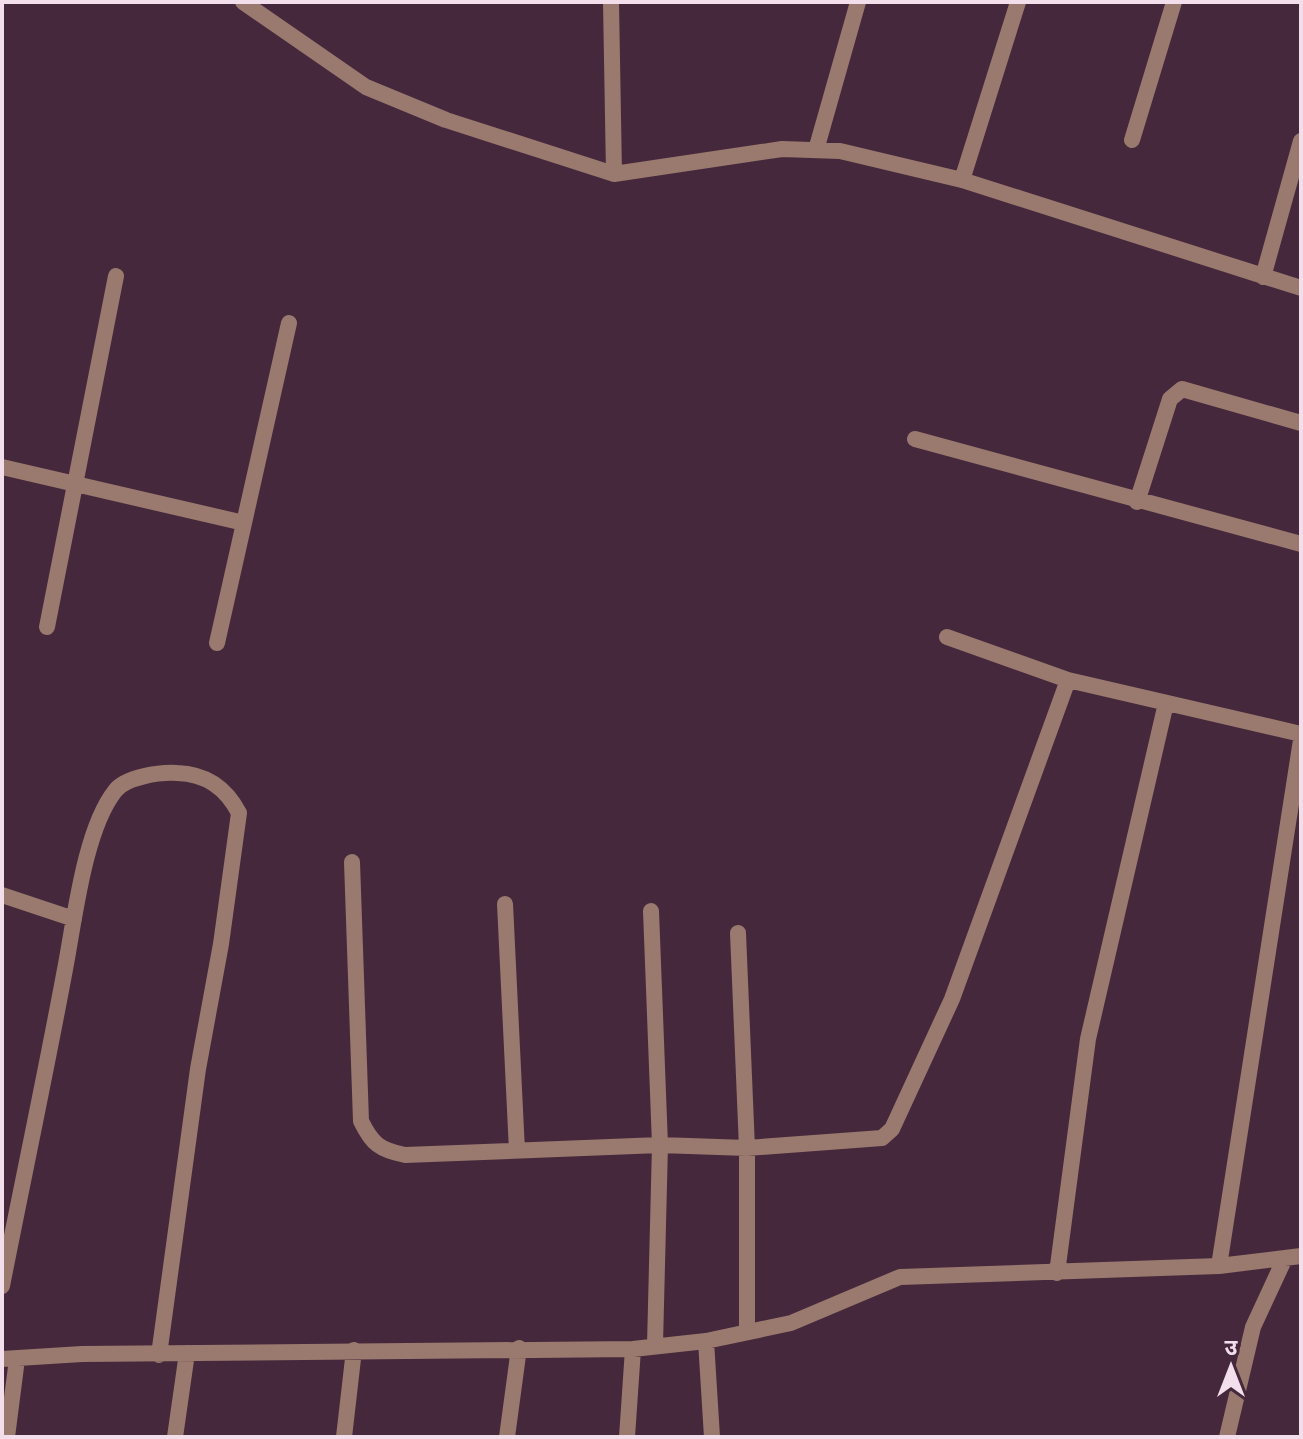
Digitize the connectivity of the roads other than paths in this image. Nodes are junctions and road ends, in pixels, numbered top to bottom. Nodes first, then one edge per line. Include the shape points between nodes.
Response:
1 (243, 2) edge
2 (611, 2) edge
3 (858, 2) edge
4 (1018, 2) edge
5 (1174, 2) edge
6 (1132, 140) dead end
7 (1301, 141) edge
8 (816, 150) junction
9 (614, 174) junction
10 (962, 180) junction
11 (116, 276) dead end
12 (1263, 277) junction
13 (1301, 288) edge
14 (289, 323) dead end
15 (1301, 423) edge
16 (915, 439) dead end
17 (2, 467) edge
18 (75, 484) junction
19 (1137, 502) junction
20 (244, 523) junction
21 (1301, 544) edge
22 (47, 627) dead end
23 (947, 637) dead end
24 (217, 643) dead end
25 (1068, 680) junction
26 (1166, 703) junction
27 (1301, 734) edge
28 (1301, 740) edge
29 (352, 862) dead end
30 (2, 895) edge
31 (505, 904) dead end
32 (651, 911) dead end
33 (74, 919) junction
34 (738, 933) dead end
35 (660, 1145) junction
36 (747, 1148) junction
37 (517, 1151) junction
38 (1293, 1257) edge
39 (1219, 1266) junction
40 (1057, 1273) junction
41 (2, 1286) edge
42 (747, 1332) junction
43 (706, 1341) junction
44 (655, 1345) junction
45 (519, 1348) junction
46 (633, 1349) junction
47 (354, 1350) junction
48 (187, 1353) junction
49 (159, 1355) junction
50 (10, 1359) edge
51 (7, 1437) edge
52 (175, 1437) edge
53 (344, 1437) edge
54 (507, 1437) edge
55 (627, 1437) edge
56 (712, 1437) edge
57 (1227, 1437) edge

1 - 9 street via 366,87 446,120
2 - 9 street
3 - 8 street
4 - 10 street
5 - 6 street
7 - 12 street
8 - 9 street via 782,149
8 - 10 street
10 - 12 street
11 - 18 street
12 - 13 street
14 - 20 street
15 - 19 street via 1182,389 1170,399
16 - 19 street
17 - 18 street
18 - 20 street
18 - 22 street
19 - 21 street
20 - 24 street
23 - 25 street
25 - 26 street
25 - 36 street via 952,999 892,1129 869,1141
26 - 27 street
26 - 40 street via 1088,1039
28 - 39 street
29 - 37 street via 361,1121 372,1143 405,1155
30 - 33 street
31 - 37 street
32 - 35 street
33 - 41 street
33 - 49 street via 100,813 117,787 177,773 209,779 229,794 239,813
34 - 36 street
35 - 36 street
35 - 37 street
35 - 44 street
36 - 42 street
38 - 39 street
38 - 57 street via 1253,1327
39 - 40 street
40 - 42 street via 900,1277 791,1323
42 - 43 street
43 - 44 street
43 - 56 street
44 - 46 street
45 - 46 street
45 - 47 street
45 - 54 street
46 - 55 street
47 - 48 street
47 - 53 street
48 - 49 street
48 - 52 street
49 - 50 street
50 - 51 street

